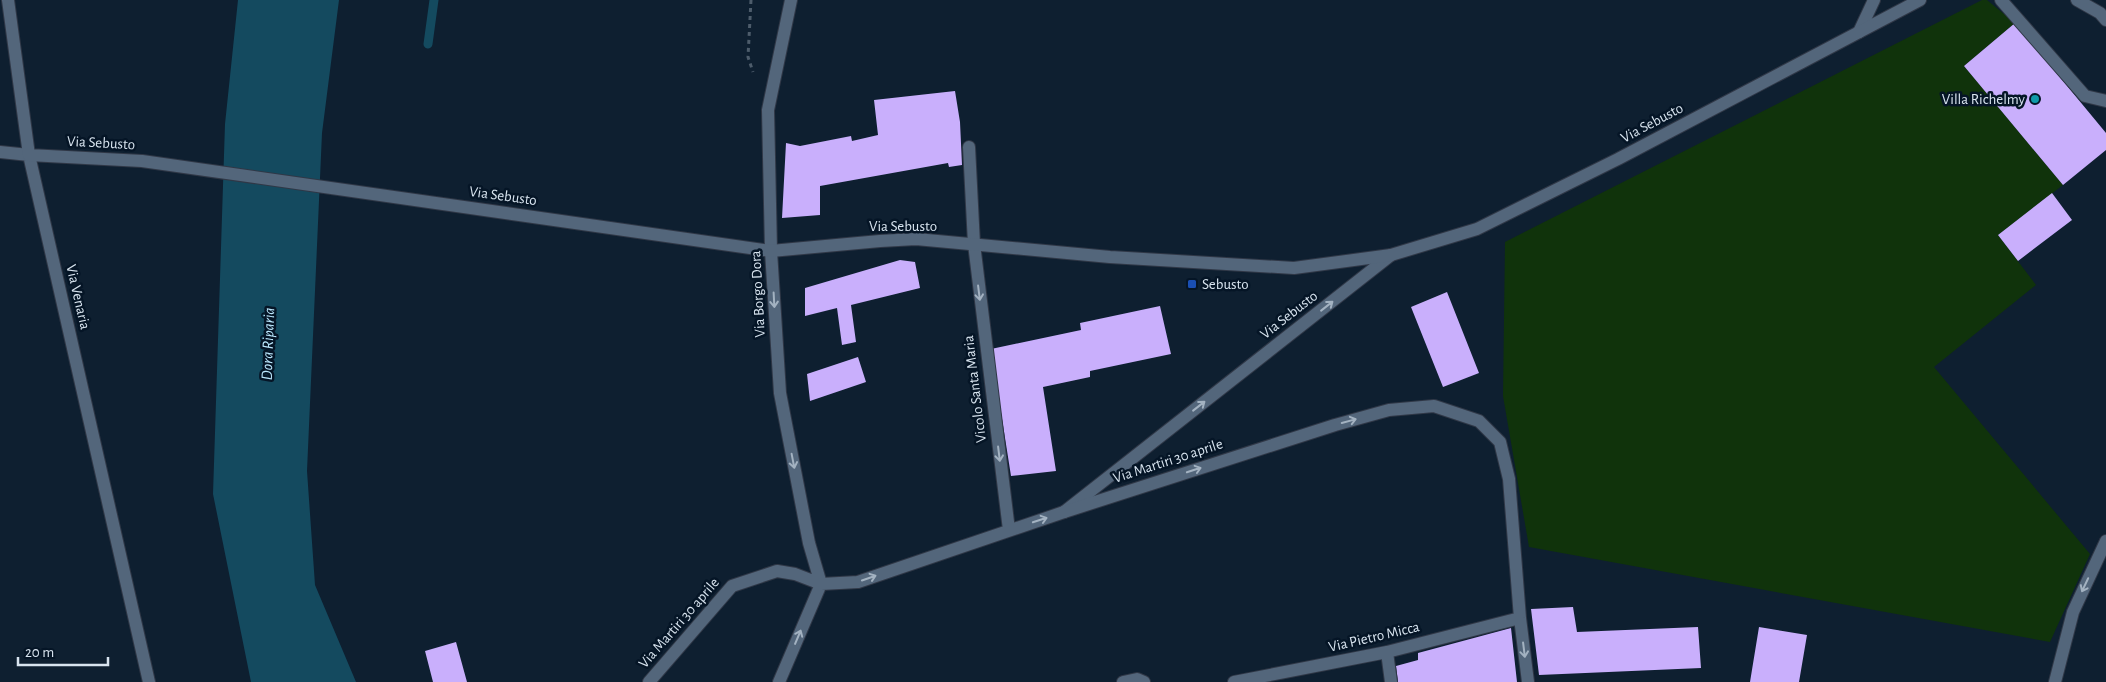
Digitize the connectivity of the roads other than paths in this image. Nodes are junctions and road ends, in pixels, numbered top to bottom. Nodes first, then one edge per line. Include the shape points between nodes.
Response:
1 (8, 0) edge
2 (791, 0) edge
3 (1874, 0) edge
4 (1920, 0) edge
5 (2001, 0) edge
6 (2077, 0) edge
7 (2106, 20) edge
8 (1859, 32) junction
9 (2106, 101) edge
10 (969, 147) dead end
11 (0, 152) edge
12 (29, 155) junction
13 (974, 244) junction
14 (771, 251) junction
15 (1392, 255) junction
16 (1064, 512) junction
17 (1009, 530) junction
18 (2106, 541) edge
19 (821, 584) junction
20 (1520, 618) junction
21 (1387, 652) junction
22 (1253, 680) edge
23 (149, 682) edge
24 (649, 682) edge
25 (779, 682) edge
26 (1122, 682) edge
27 (1144, 682) edge
28 (1234, 682) edge
29 (1391, 682) edge
30 (1528, 682) edge
31 (2055, 682) edge

1 - 12 street, Via Venaria
2 - 14 street, Via Borgo Dora via 768,110
3 - 8 street
4 - 8 street, Via Sebusto
5 - 9 street via 2085,96
6 - 7 street
8 - 15 street, Via Sebusto via 1477,229
10 - 13 street
11 - 12 street, Via Sebusto
12 - 14 street, Via Sebusto via 142,161
12 - 23 street, Via Venaria
13 - 14 street, Via Sebusto via 880,240
13 - 15 street, Via Sebusto via 1110,257 1294,268
13 -> 17 street, Vicolo Santa Maria
14 -> 19 street, Via Borgo Dora via 780,394 809,543
16 -> 15 street, Via Sebusto
17 -> 16 street, Via Martiri 30 aprile
16 -> 20 street, Via Martiri 30 aprile via 1335,425 1389,410 1434,406 1479,422 1500,442 1509,479
19 -> 17 street, Via Martiri 30 aprile via 858,582
18 -> 31 street via 2073,612
19 - 24 street, Via Martiri 30 aprile via 777,571 732,586
25 -> 19 street
20 - 21 street, Via Pietro Micca
20 -> 30 street, Via Martiri 30 aprile
21 - 22 street, Via Pietro Micca
21 - 29 street
22 - 28 street, Via Pietro Micca
26 - 27 street via 1136,679

